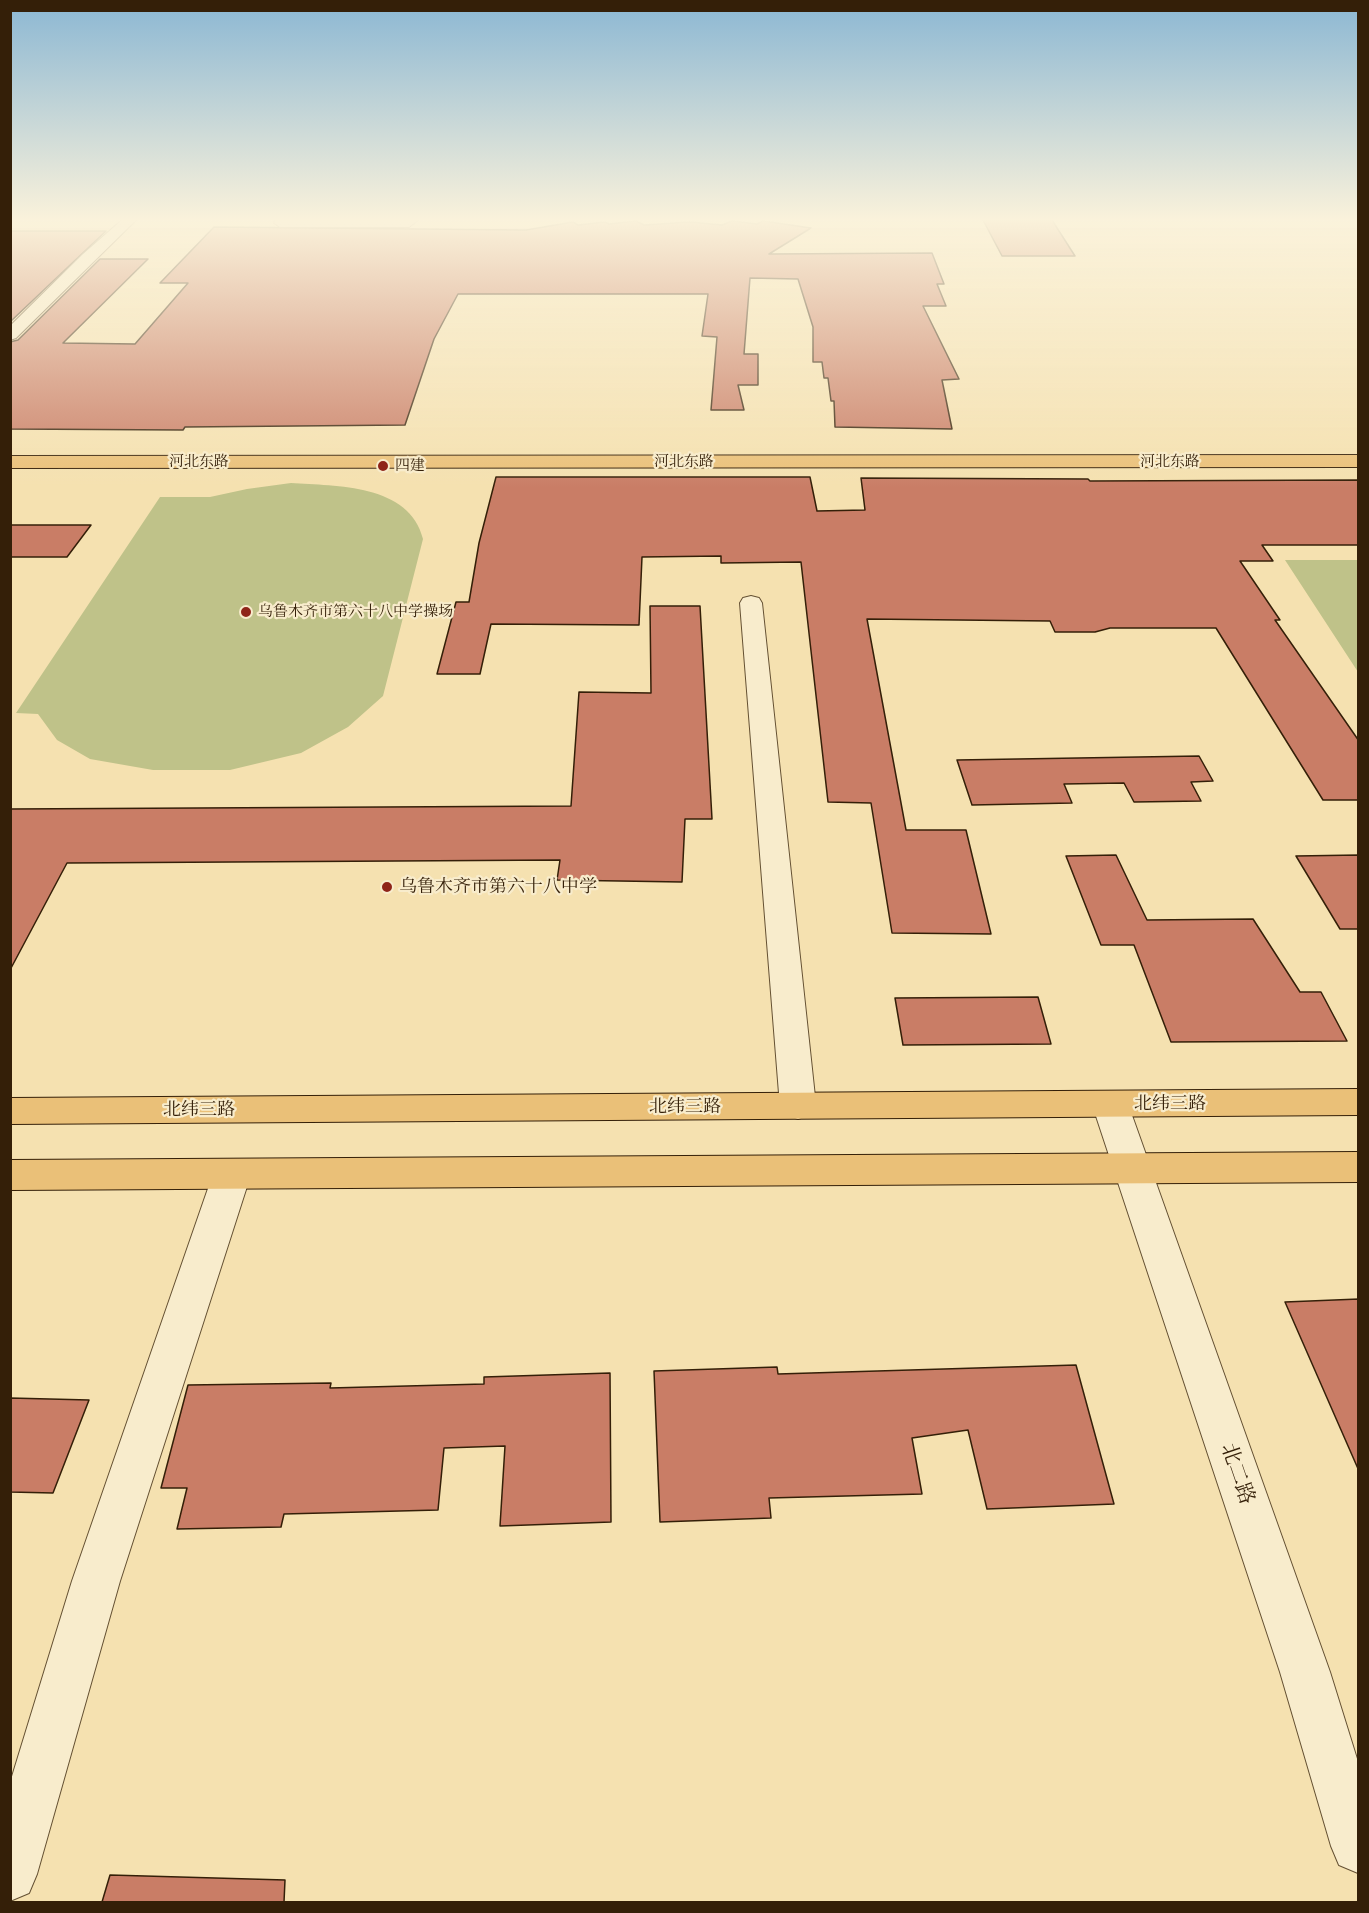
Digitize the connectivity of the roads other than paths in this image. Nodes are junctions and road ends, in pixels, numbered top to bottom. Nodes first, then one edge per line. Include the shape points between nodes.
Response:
1 (36, 309) edge
2 (10, 335) edge
3 (1359, 451) edge
4 (10, 452) edge
5 (1359, 461) edge
6 (10, 462) edge
7 (751, 603) dead end
8 (1359, 1102) edge
9 (1110, 1104) junction
10 (798, 1106) junction
11 (10, 1112) edge
12 (1359, 1167) edge
13 (1133, 1168) junction
14 (232, 1174) junction
15 (10, 1175) edge
16 (1359, 1846) edge
17 (10, 1874) edge

1 - 2 street
3 - 4 main road
5 - 6 main road, 河北东路
7 - 10 street
8 - 9 main road, 北纬三路
9 - 10 main road, 北纬三路
9 - 13 street, 北二路
10 - 11 main road, 北纬三路
12 - 13 main road
13 - 14 main road
13 - 16 street, 北二路 via 1305,1672
14 - 15 main road
14 - 17 street via 96,1581

